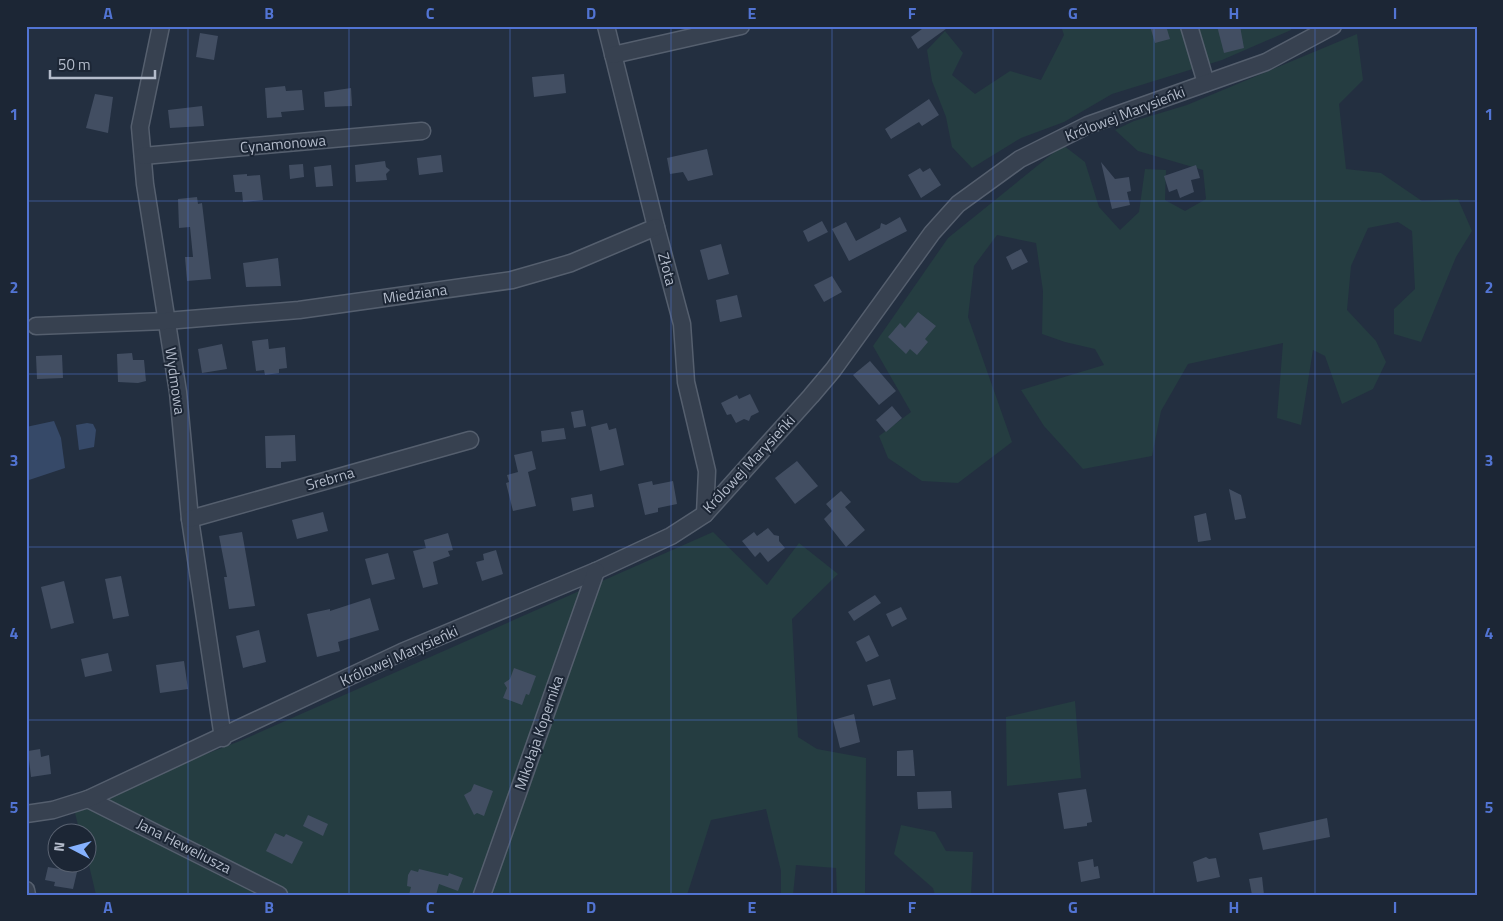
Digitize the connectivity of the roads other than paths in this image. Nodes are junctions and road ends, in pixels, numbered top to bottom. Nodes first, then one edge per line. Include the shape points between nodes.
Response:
1 (161, 26) edge
2 (606, 26) edge
3 (741, 26) edge
4 (1188, 26) edge
5 (1333, 26) edge
6 (613, 55) junction
7 (1206, 83) junction
8 (422, 132) dead end
9 (144, 156) junction
10 (656, 228) junction
11 (166, 321) junction
12 (36, 326) dead end
13 (470, 440) dead end
14 (705, 514) junction
15 (190, 519) junction
16 (596, 571) junction
17 (222, 738) junction
18 (88, 799) junction
19 (26, 814) edge
20 (26, 890) edge
21 (27, 895) edge
22 (279, 895) edge
23 (482, 895) edge

1 - 9 street, Wydmowa via 140,127
2 - 6 street, Złota
3 - 6 street
4 - 7 street
5 - 7 street, Królowej Marysieńki via 1266,62
6 - 10 street, Złota
7 - 14 street, Królowej Marysieńki via 1088,125 1020,159 958,204 932,233 832,370
8 - 9 street, Cynamonowa
9 - 11 street, Wydmowa via 145,184
10 - 11 street, Miedziana via 571,262 512,280 298,310
10 - 14 street, Złota via 682,324 686,382 707,471
11 - 12 street, Miedziana
11 - 15 street, Wydmowa via 178,392
13 - 15 street, Srebrna
14 - 16 street, Królowej Marysieńki via 671,536
15 - 17 street, Wydmowa
16 - 17 street, Królowej Marysieńki via 402,652
16 - 23 street, Mikołaja Kopernika
17 - 18 street, Królowej Marysieńki
18 - 19 street, Królowej Marysieńki
18 - 22 street, Jana Heweliusza
20 - 21 street

